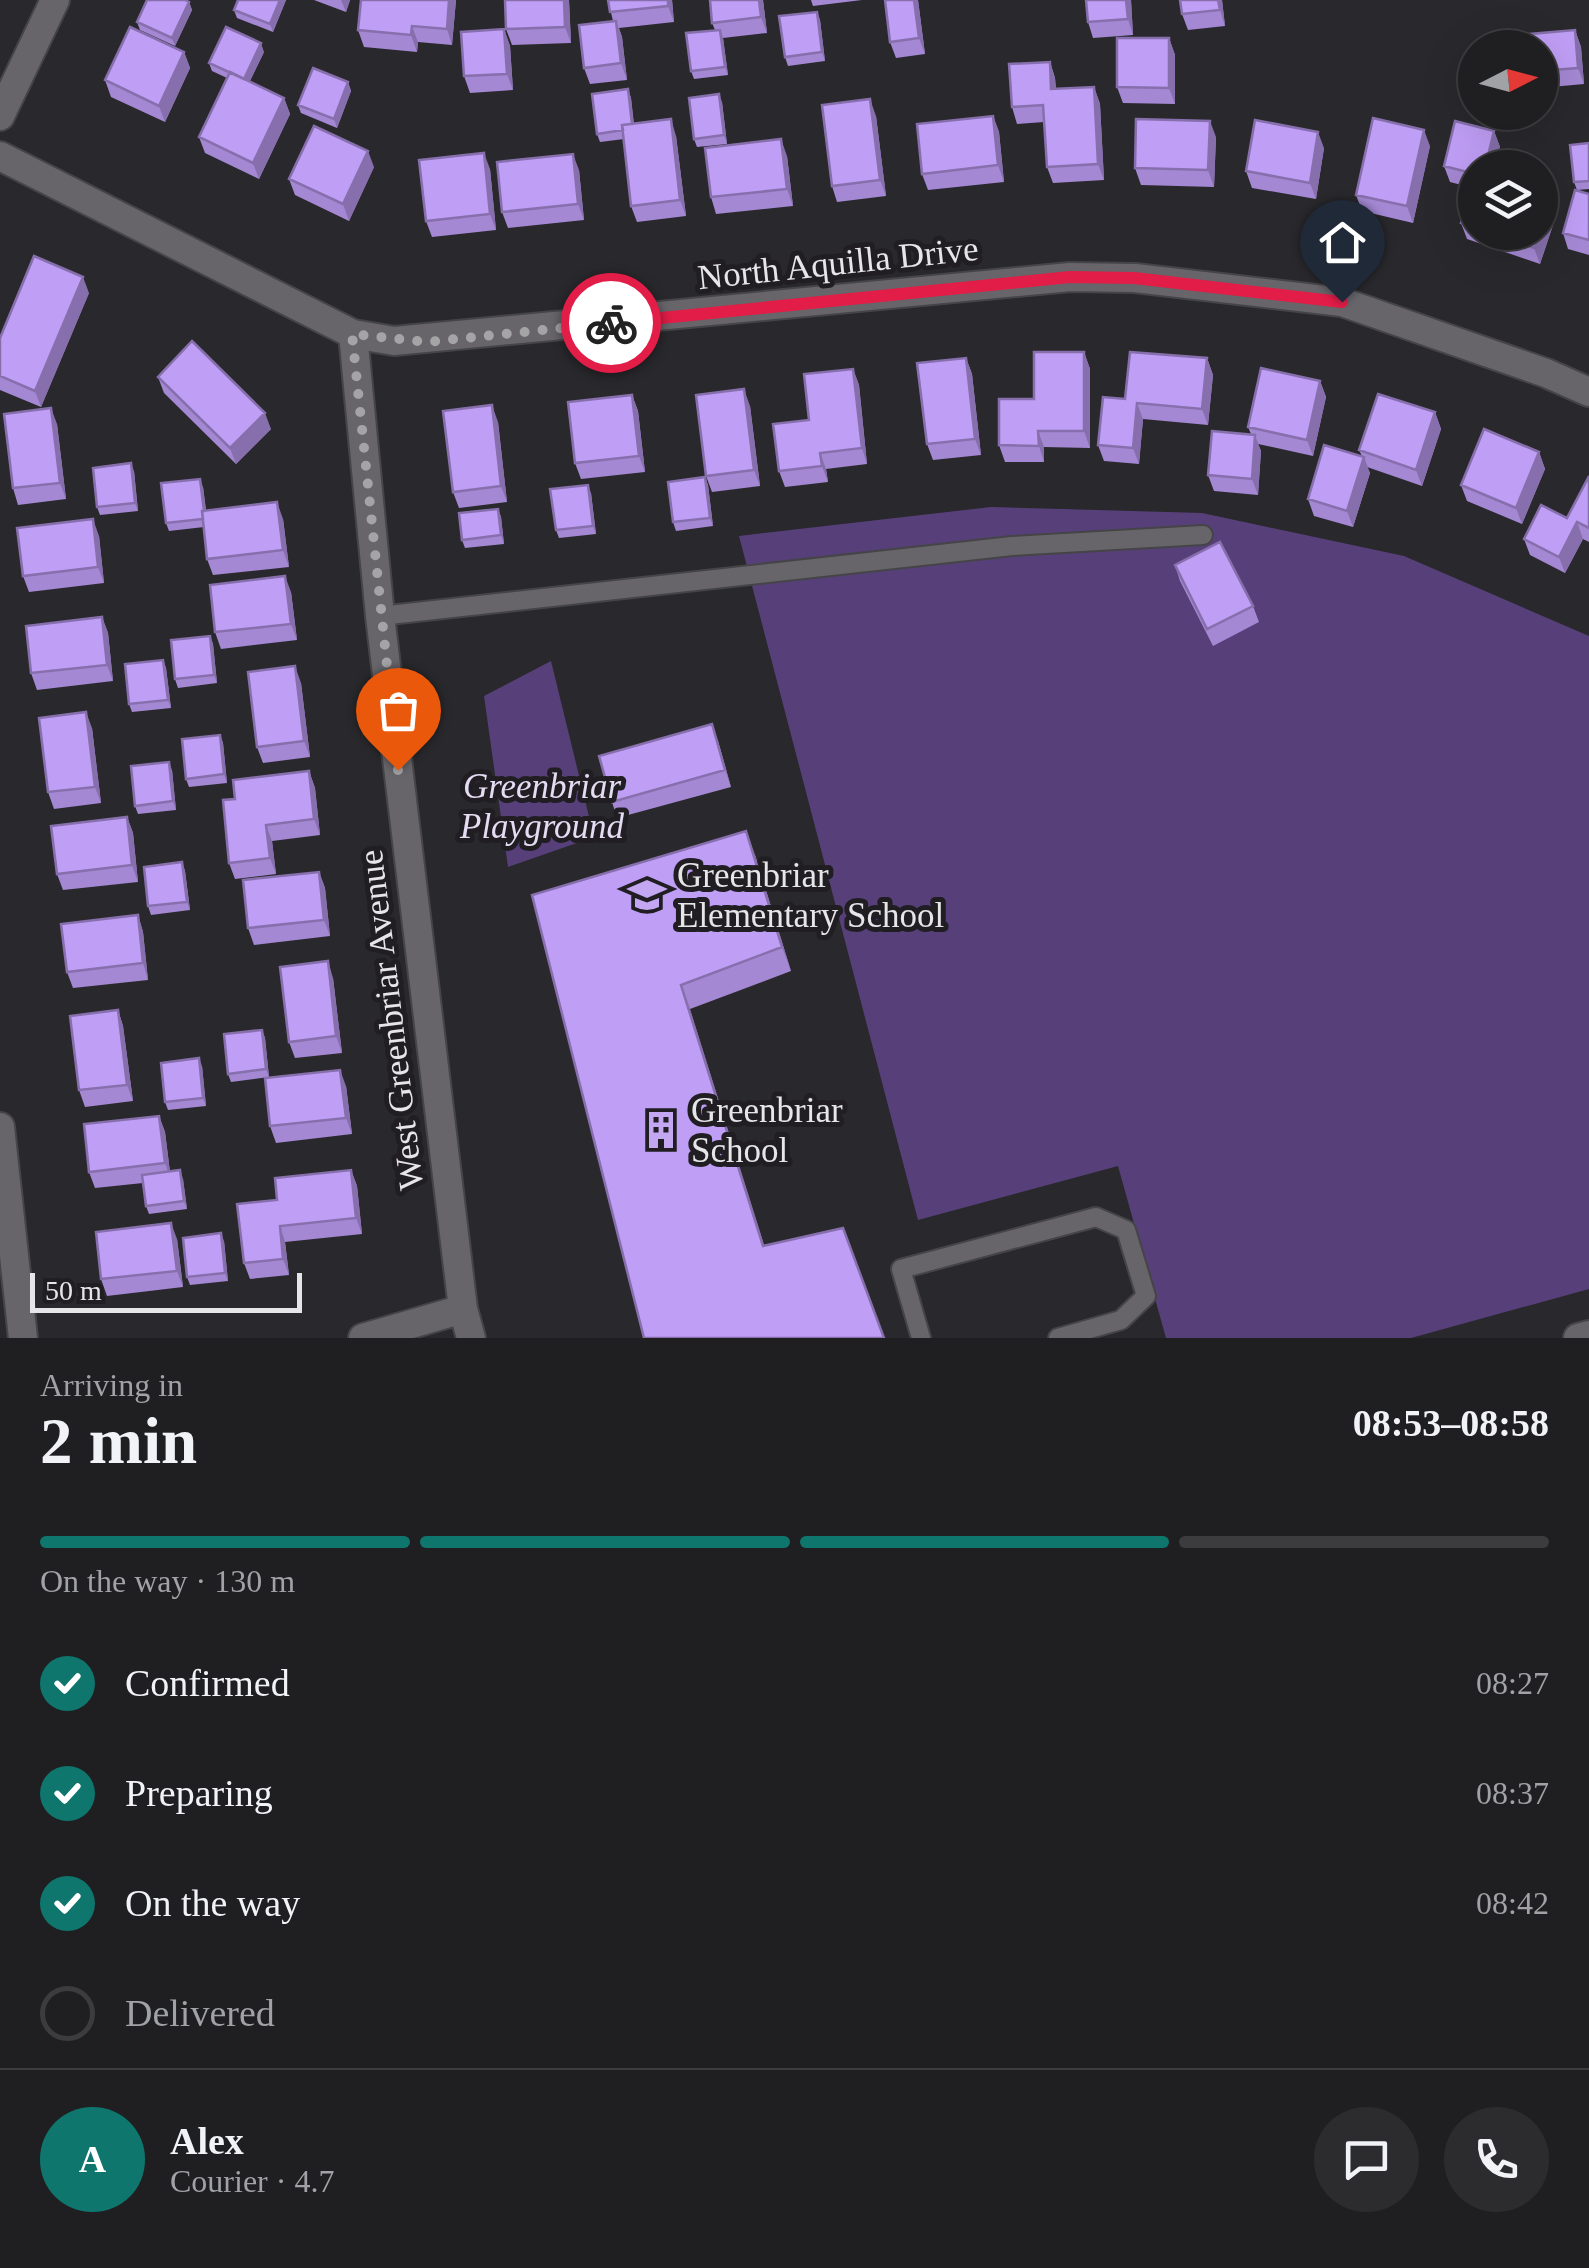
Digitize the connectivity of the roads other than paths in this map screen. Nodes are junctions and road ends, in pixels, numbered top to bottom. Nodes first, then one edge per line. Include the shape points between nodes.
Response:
1 (55, 0) edge
2 (0, 116) edge
3 (0, 156) edge
4 (352, 334) junction
5 (1589, 392) edge
6 (1203, 536) dead end
7 (380, 616) junction
8 (0, 1128) edge
9 (463, 1308) junction
10 (1589, 1335) edge
11 (23, 1338) edge
12 (363, 1338) edge
13 (471, 1338) edge
14 (920, 1338) edge
15 (1058, 1338) edge
16 (1578, 1338) edge

1 - 2 street
3 - 4 street, North Aquilla Drive
4 - 5 street, North Aquilla Drive via 427,342 1070,277 1134,278 1342,302
4 - 7 street, West Greenbriar Avenue
6 - 7 lane via 1012,546
7 - 9 street, West Greenbriar Avenue
8 - 11 street
9 - 12 street
9 - 13 street, West Greenbriar Avenue
10 - 16 street
14 - 15 lane via 902,1270 1096,1217 1126,1230 1146,1296 1121,1320

